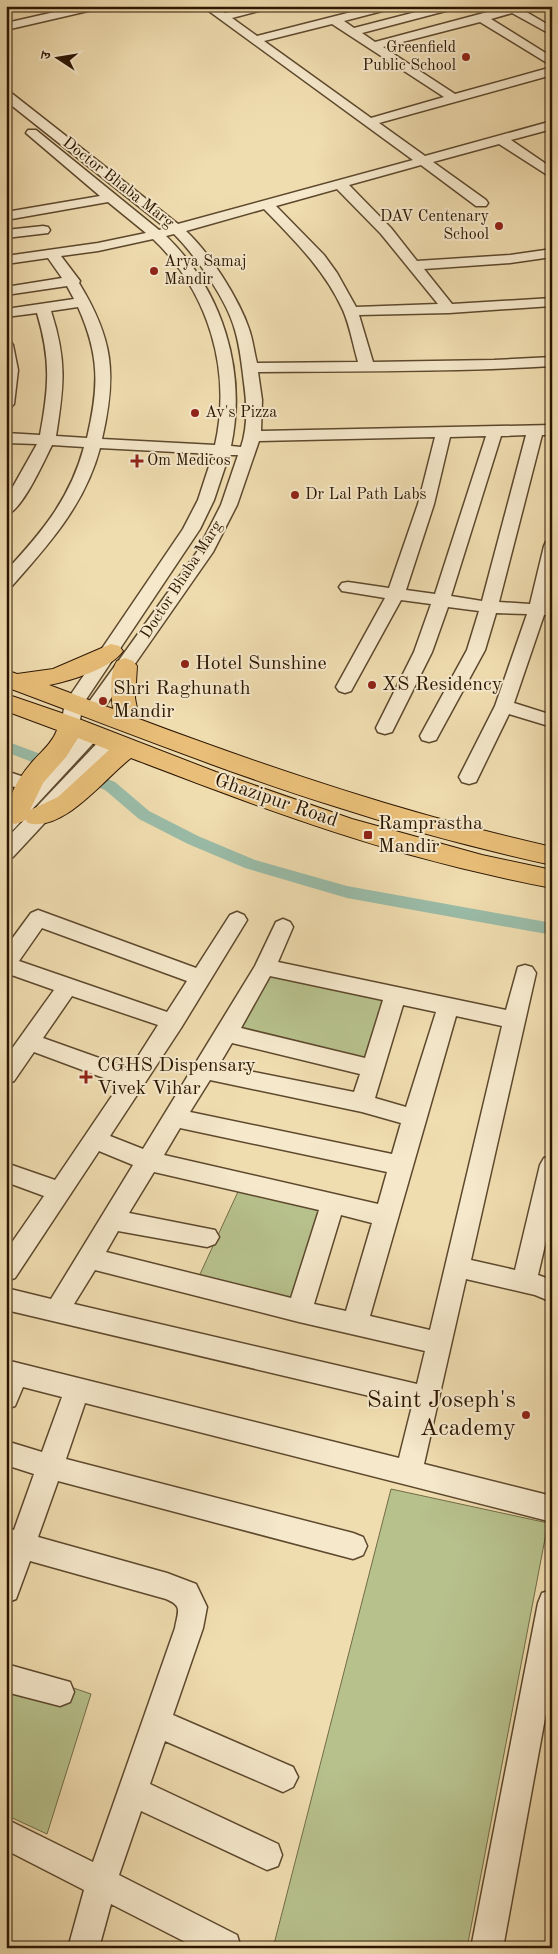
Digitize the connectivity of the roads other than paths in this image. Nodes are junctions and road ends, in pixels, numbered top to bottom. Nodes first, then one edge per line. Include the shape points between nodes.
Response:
1 (97, 6) edge
2 (208, 6) edge
3 (266, 6) edge
4 (390, 6) edge
5 (453, 6) edge
6 (526, 6) edge
7 (543, 6) edge
8 (513, 9) junction
9 (552, 10) edge
10 (223, 17) junction
11 (482, 18) junction
12 (334, 20) junction
13 (6, 27) edge
14 (353, 32) junction
15 (552, 32) edge
16 (255, 40) junction
17 (373, 46) junction
18 (552, 62) edge
19 (552, 71) edge
20 (6, 94) edge
21 (453, 98) junction
22 (6, 113) edge
23 (369, 122) junction
24 (552, 125) edge
25 (501, 139) junction
26 (552, 157) edge
27 (423, 161) junction
28 (534, 162) junction
29 (552, 174) edge
30 (340, 184) junction
31 (110, 198) junction
32 (481, 203) dead end
33 (267, 204) junction
34 (6, 216) edge
35 (176, 229) junction
36 (43, 230) dead end
37 (6, 234) edge
38 (155, 235) junction
39 (552, 253) edge
40 (53, 255) junction
41 (6, 260) edge
42 (413, 265) junction
43 (73, 281) junction
44 (6, 291) edge
45 (84, 302) junction
46 (552, 302) edge
47 (43, 308) junction
48 (449, 308) junction
49 (351, 311) junction
50 (6, 313) edge
51 (6, 345) edge
52 (552, 361) edge
53 (250, 368) junction
54 (367, 368) junction
55 (6, 404) edge
56 (543, 430) edge
57 (495, 431) junction
58 (444, 432) junction
59 (6, 438) edge
60 (47, 441) junction
61 (95, 443) junction
62 (250, 444) junction
63 (223, 451) junction
64 (6, 510) edge
65 (551, 550) edge
66 (9, 576) edge
67 (548, 580) edge
68 (348, 587) dead end
69 (396, 594) junction
70 (442, 602) junction
71 (488, 607) junction
72 (544, 610) edge
73 (123, 658) junction
74 (8, 686) edge
75 (345, 687) dead end
76 (504, 706) junction
77 (552, 721) edge
78 (385, 728) dead end
79 (429, 736) dead end
80 (98, 737) junction
81 (6, 777) edge
82 (469, 777) dead end
83 (53, 783) junction
84 (20, 819) edge
85 (6, 852) edge
86 (552, 856) edge
87 (552, 879) edge
88 (236, 920) dead end
89 (283, 927) dead end
90 (6, 964) edge
91 (264, 967) junction
92 (525, 972) dead end
93 (201, 978) junction
94 (67, 987) junction
95 (396, 994) junction
96 (448, 1006) junction
97 (514, 1020) junction
98 (173, 1022) junction
99 (227, 1033) junction
100 (29, 1042) junction
101 (372, 1069) junction
102 (204, 1070) junction
103 (6, 1074) edge
104 (135, 1080) junction
105 (362, 1104) junction
106 (174, 1118) junction
107 (414, 1118) junction
108 (96, 1140) junction
109 (147, 1161) junction
110 (401, 1165) junction
111 (552, 1165) edge
112 (6, 1172) edge
113 (60, 1192) junction
114 (333, 1204) junction
115 (387, 1216) junction
116 (112, 1220) junction
117 (207, 1237) dead end
118 (89, 1258) junction
119 (457, 1267) junction
120 (6, 1270) edge
121 (524, 1282) junction
122 (552, 1291) edge
123 (6, 1299) edge
124 (57, 1310) junction
125 (300, 1311) junction
126 (355, 1324) junction
127 (439, 1343) junction
128 (11, 1372) edge
129 (77, 1390) junction
130 (6, 1398) edge
131 (427, 1398) junction
132 (6, 1453) edge
133 (50, 1467) junction
134 (410, 1473) junction
135 (552, 1509) edge
136 (14, 1544) edge
137 (353, 1546) dead end
138 (6, 1590) edge
139 (552, 1603) edge
140 (547, 1659) edge
141 (6, 1678) edge
142 (60, 1692) dead end
143 (156, 1723) junction
144 (283, 1777) dead end
145 (133, 1792) junction
146 (6, 1834) edge
147 (267, 1855) dead end
148 (102, 1883) junction
149 (226, 1946) dead end
150 (83, 1948) edge
151 (487, 1948) edge

1 - 13 street
2 - 10 street
3 - 10 street
4 - 12 street
5 - 14 street
6 - 8 street
7 - 9 street
8 - 11 street
8 - 15 street
10 - 16 street
11 - 17 street
11 - 18 street
12 - 14 street
12 - 16 street
14 - 17 street
16 - 23 street
17 - 21 street
19 - 21 street
20 - 35 street, Doctor Bhaba Marg
21 - 23 street
22 - 31 street, Doctor Bhaba Marg
23 - 27 street
24 - 25 street
25 - 27 street
25 - 28 street
26 - 28 street
27 - 30 street
27 - 32 street
28 - 29 street
30 - 33 street
30 - 42 street
31 - 34 street
31 - 38 street, Doctor Bhaba Marg
33 - 35 street
33 - 49 street via 319,258
35 - 38 street
35 - 53 street, Doctor Bhaba Marg via 212,272 233,308 242,329
36 - 37 street
38 - 40 street
38 - 63 street, Doctor Bhaba Marg via 167,245 196,284 226,355 229,413
39 - 42 street
40 - 41 street
40 - 43 street
42 - 48 street
43 - 44 street
43 - 45 street
45 - 47 street
45 - 61 street via 103,362
46 - 48 street
47 - 50 street
47 - 60 street via 53,341 56,366
48 - 49 street
49 - 54 street
51 - 55 street via 10,370
52 - 54 street
53 - 54 street
53 - 62 street, Doctor Bhaba Marg via 254,400
56 - 57 street
56 - 71 street
57 - 58 street
57 - 70 street
58 - 62 street
58 - 69 street via 426,504
59 - 60 street
60 - 61 street
60 - 64 street
61 - 63 street
61 - 66 street via 66,510
62 - 63 street
62 - 73 street, Doctor Bhaba Marg via 229,505 205,552
63 - 73 street, Doctor Bhaba Marg via 206,501 137,608
65 - 67 street
67 - 72 street
68 - 69 street
69 - 70 street
69 - 75 street
70 - 71 street
70 - 78 street via 423,652
71 - 72 street
71 - 79 street via 476,650
72 - 76 street
73 - 74 main road via 88,665 60,676
73 - 80 street, Doctor Bhaba Marg
73 - 80 main road via 123,698
74 - 80 main road, Ghazipur Road
76 - 77 street
76 - 82 street
80 - 83 main road
80 - 83 main road
80 - 86 main road, Ghazipur Road via 157,733 293,784 410,820
80 - 87 main road, Ghazipur Road via 282,805 401,843 509,872
81 - 83 street
83 - 84 main road
83 - 84 main road via 67,803
84 - 85 street
88 - 93 street
89 - 91 street
90 - 93 street via 38,918
90 - 94 street
91 - 95 street
91 - 99 street
92 - 97 street
93 - 98 street
94 - 98 street
94 - 100 street
95 - 96 street
95 - 101 street
96 - 97 street
96 - 107 street
97 - 119 street
98 - 104 street
99 - 101 street
99 - 102 street
100 - 103 street
100 - 104 street
101 - 105 street
102 - 105 street
102 - 106 street
104 - 108 street
105 - 107 street
106 - 109 street
106 - 110 street
107 - 110 street
108 - 109 street
108 - 113 street
109 - 114 street
109 - 116 street
110 - 115 street
111 - 121 street
112 - 113 street
113 - 120 street
114 - 115 street
114 - 125 street
115 - 126 street
116 - 117 street
116 - 118 street
118 - 124 street
118 - 125 street
119 - 121 street
119 - 127 street
121 - 122 street
123 - 124 street
124 - 131 street
125 - 126 street
126 - 127 street
127 - 131 street
128 - 129 street
128 - 130 street
129 - 133 street
129 - 134 street
131 - 134 street
132 - 133 street
133 - 136 street
133 - 137 street
134 - 135 street
136 - 138 street
136 - 143 street via 186,1594 193,1607 189,1628
139 - 140 street
140 - 151 street
141 - 142 street
143 - 144 street
143 - 145 street
145 - 147 street
145 - 148 street
146 - 148 street
148 - 149 street
148 - 150 street

